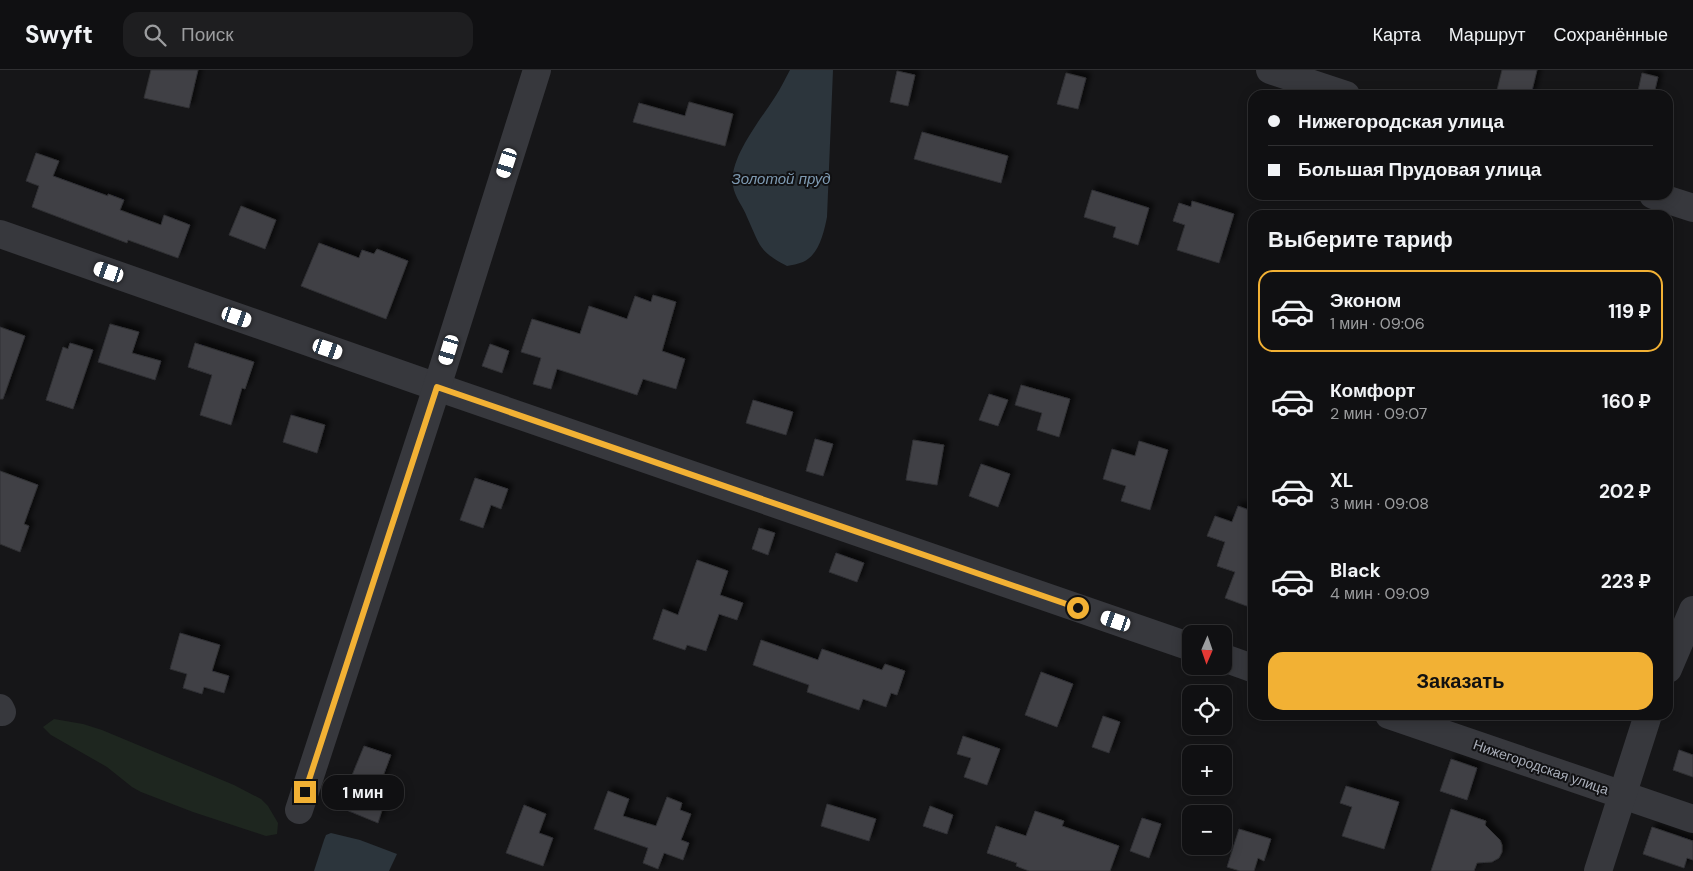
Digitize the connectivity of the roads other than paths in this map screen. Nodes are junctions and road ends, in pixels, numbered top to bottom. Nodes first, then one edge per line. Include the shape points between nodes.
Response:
1 (537, 70) edge
2 (1270, 70) edge
3 (1331, 90) edge
4 (1668, 200) edge
5 (1693, 208) edge
6 (0, 234) edge
7 (437, 387) junction
8 (1693, 610) edge
9 (1182, 644) edge
10 (1673, 657) edge
11 (1232, 661) edge
12 (1248, 667) edge
13 (1404, 720) edge
14 (1646, 720) edge
15 (1622, 795) junction
16 (299, 810) dead end
17 (1693, 819) edge
18 (1598, 871) edge

1 - 7 street
2 - 3 street
4 - 5 street
6 - 7 street
7 - 9 street
7 - 16 street
8 - 10 street
11 - 12 street
13 - 15 street, Нижегородская улица
14 - 15 street
15 - 17 street, Нижегородская улица
15 - 18 street

